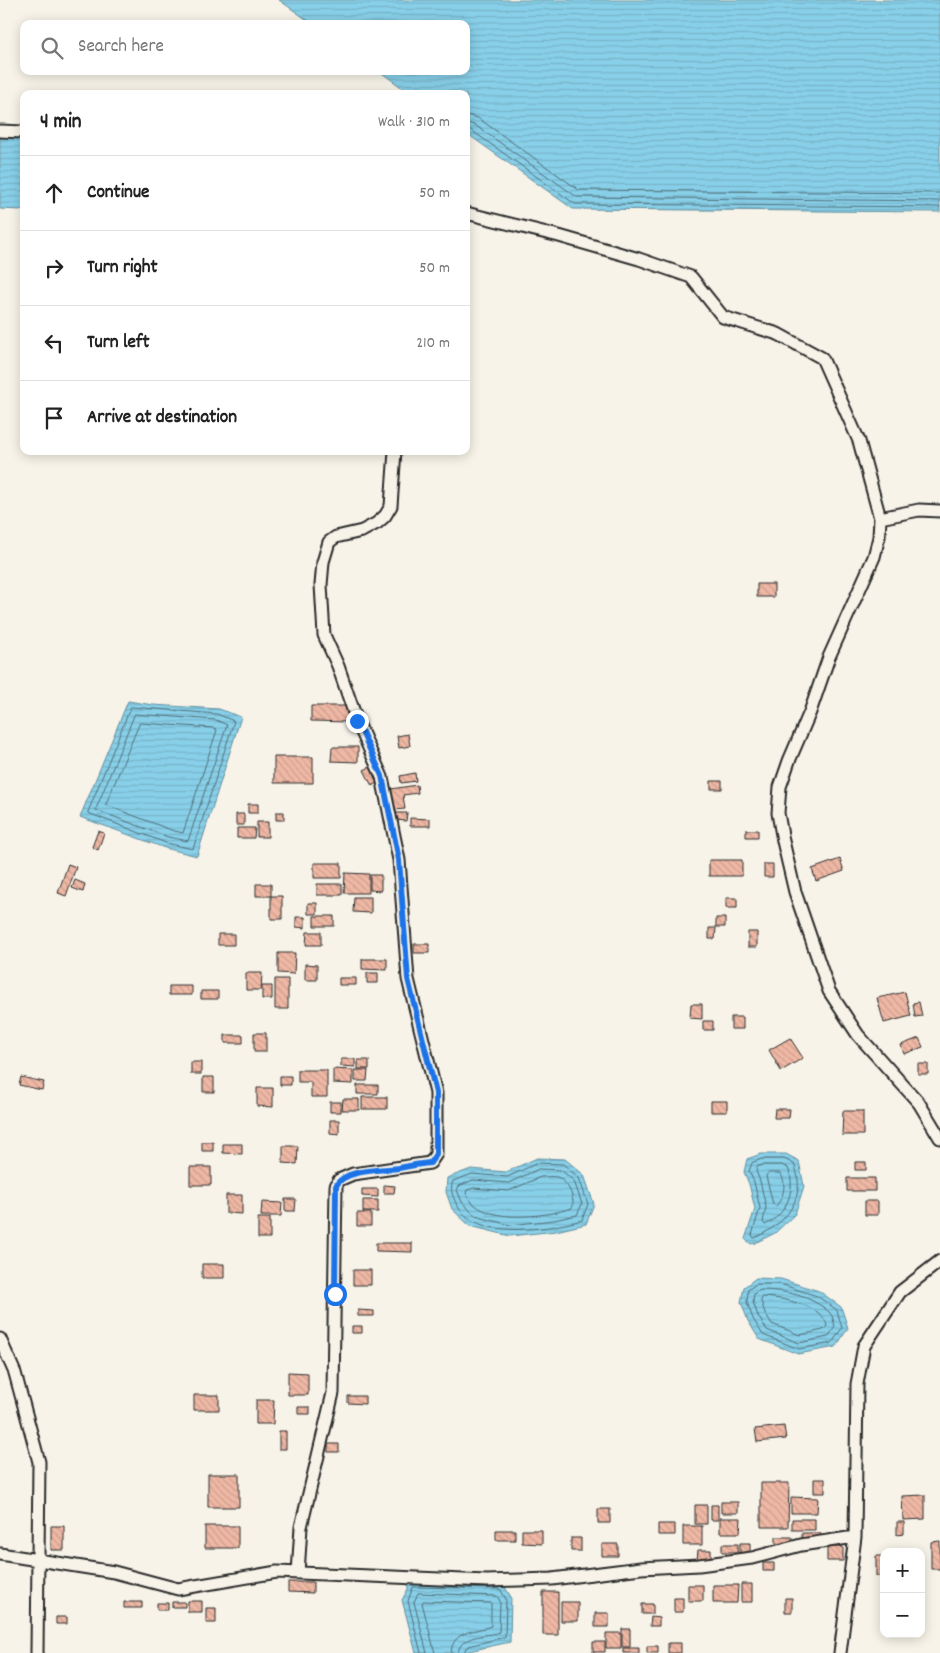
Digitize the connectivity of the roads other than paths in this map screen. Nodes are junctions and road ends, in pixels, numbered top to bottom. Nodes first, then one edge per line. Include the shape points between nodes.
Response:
1 (0, 131) edge
2 (20, 132) edge
3 (470, 214) edge
4 (395, 455) edge
5 (940, 511) edge
6 (880, 518) junction
7 (940, 1138) edge
8 (937, 1266) edge
9 (0, 1339) edge
10 (855, 1537) junction
11 (0, 1554) edge
12 (37, 1560) junction
13 (298, 1573) junction
14 (37, 1653) edge
15 (840, 1653) edge

1 - 2 street
3 - 6 street via 559,236 690,277 722,317 778,334 822,358 859,441
4 - 13 street via 391,506 377,523 329,542 321,585 324,635 382,776 399,860 408,979 436,1093 436,1154 430,1163 353,1174 339,1180 336,1186 333,1393 300,1527
5 - 6 street via 919,510
6 - 7 street via 874,557 829,657 789,761 780,787 778,813 795,892 829,991 858,1035 920,1103
8 - 10 street via 900,1292 864,1346 857,1384
9 - 12 street via 14,1373 39,1462
10 - 13 street via 801,1545 752,1558 552,1579 487,1581
10 - 15 street
11 - 12 street
12 - 13 street via 114,1572 178,1589 277,1572
12 - 14 street

